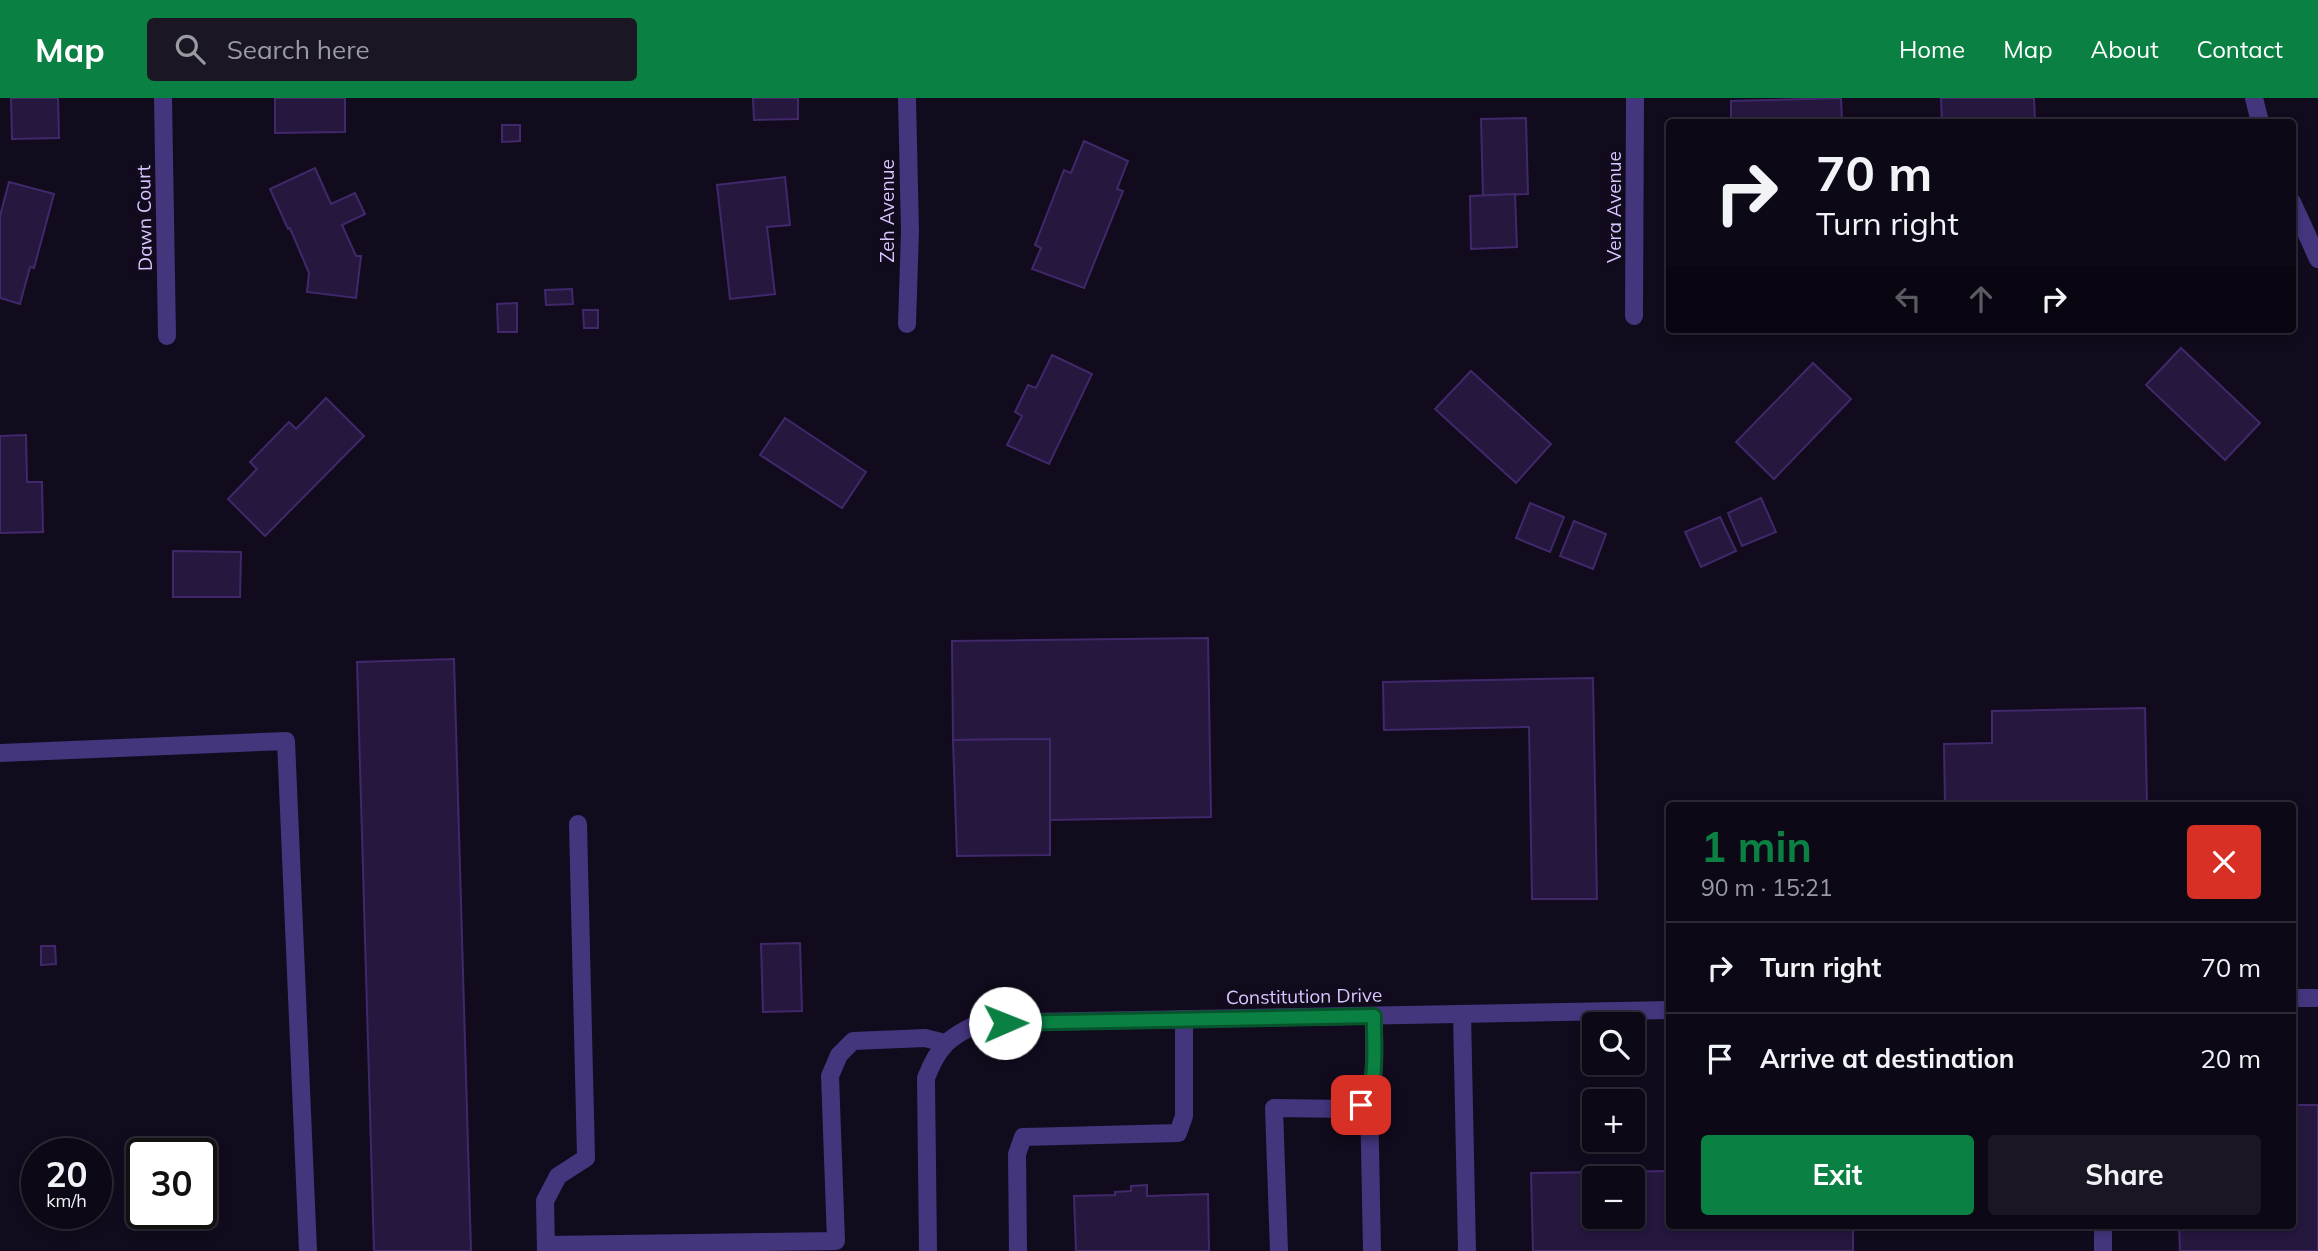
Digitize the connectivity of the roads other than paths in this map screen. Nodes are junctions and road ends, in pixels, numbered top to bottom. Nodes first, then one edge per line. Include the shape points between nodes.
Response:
1 (163, 98) edge
2 (907, 98) edge
3 (1635, 98) edge
4 (2254, 98) edge
5 (2259, 119) edge
6 (2296, 211) edge
7 (2318, 259) edge
8 (1634, 316) dead end
9 (907, 324) dead end
10 (166, 337) dead end
11 (0, 752) edge
12 (578, 824) dead end
13 (2296, 998) edge
14 (2318, 998) edge
15 (1666, 1010) edge
16 (1462, 1014) junction
17 (1374, 1016) junction
18 (1184, 1019) junction
19 (945, 1043) junction
20 (1369, 1096) junction
21 (2102, 1229) edge
22 (546, 1248) edge
23 (308, 1251) edge
24 (928, 1251) edge
25 (1018, 1251) edge
26 (1279, 1251) edge
27 (1372, 1251) edge
28 (1467, 1251) edge
29 (2102, 1251) edge

1 - 10 street, Dawn Court
2 - 9 street, Zeh Avenue
3 - 8 street, Vera Avenue
4 - 5 street
6 - 7 street
11 - 23 street via 286,741
12 - 22 street via 586,1158 558,1176 545,1201
13 - 14 street
15 - 16 street, Constitution Drive
16 - 17 street, Constitution Drive
16 - 28 street
17 - 18 street, Constitution Drive
17 - 20 street
18 - 19 street, Constitution Drive via 980,1023
18 - 25 street via 1184,1115 1178,1133 1023,1137 1017,1154
19 - 22 street via 925,1038 852,1041 839,1055 830,1076 836,1241
19 - 24 street via 926,1078
20 - 26 street via 1351,1108 1274,1108
20 - 27 street
21 - 29 street

